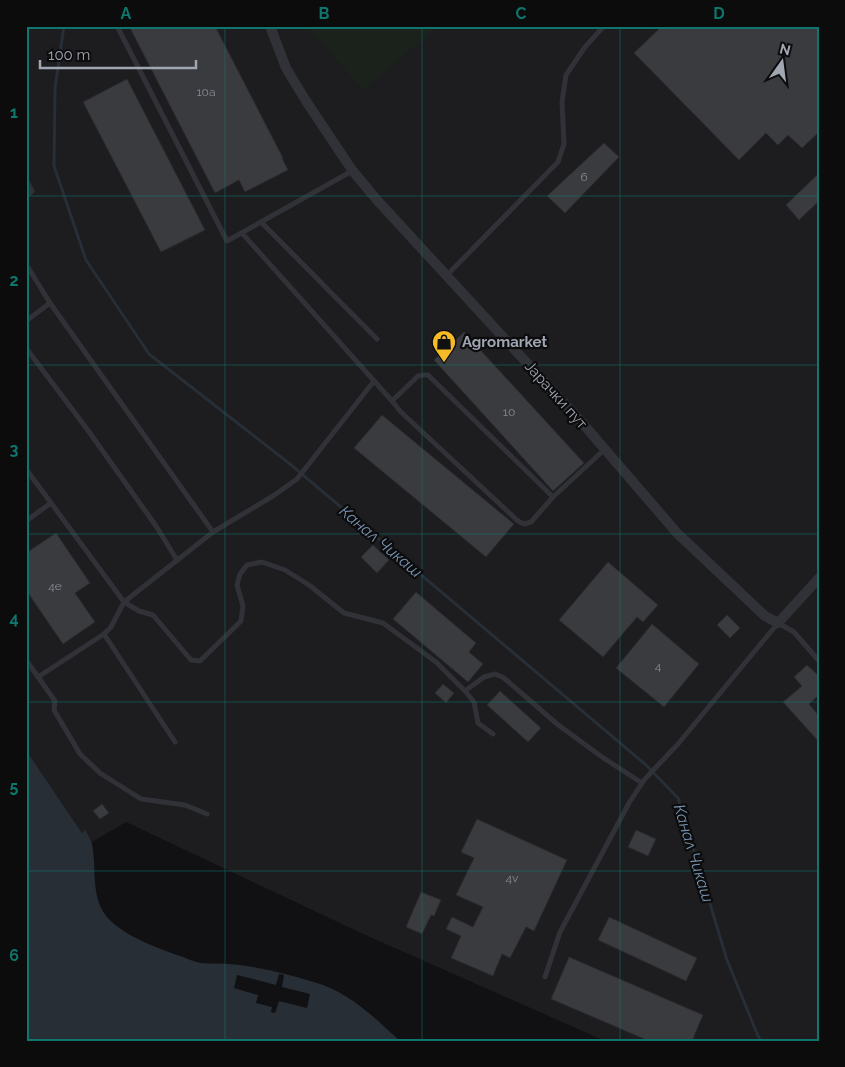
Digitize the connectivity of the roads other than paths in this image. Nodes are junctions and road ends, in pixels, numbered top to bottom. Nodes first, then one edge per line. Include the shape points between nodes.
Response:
1 (117, 26) edge
2 (270, 26) edge
3 (604, 26) edge
4 (352, 170) junction
5 (26, 180) edge
6 (26, 196) edge
7 (261, 222) junction
8 (242, 233) junction
9 (26, 264) edge
10 (446, 276) junction
11 (50, 303) junction
12 (26, 321) edge
13 (377, 339) dead end
14 (26, 348) edge
15 (374, 381) junction
16 (392, 401) junction
17 (605, 449) junction
18 (26, 469) edge
19 (553, 497) junction
20 (51, 503) junction
21 (26, 521) edge
22 (212, 532) junction
23 (177, 560) junction
24 (819, 578) edge
25 (124, 602) junction
26 (778, 623) junction
27 (104, 634) junction
28 (26, 660) edge
29 (819, 661) edge
30 (38, 677) junction
31 (465, 692) junction
32 (493, 734) dead end
33 (175, 742) dead end
34 (643, 782) junction
35 (207, 814) dead end
36 (545, 978) dead end

1 - 8 lane via 227,241
2 - 4 street, Јарачки пут via 286,68
3 - 10 lane via 566,75 562,102 564,144 558,162
4 - 7 lane
4 - 10 street, Јарачки пут
5 - 6 lane via 32,191
7 - 8 lane
7 - 13 lane
8 - 15 lane
9 - 11 lane
10 - 17 street, Јарачки пут
11 - 12 lane
11 - 22 lane
14 - 23 lane via 87,429
15 - 16 lane
15 - 22 lane via 297,479
16 - 19 lane via 418,376 428,375
16 - 19 lane via 518,521 524,524 531,522
17 - 19 lane
17 - 26 street, Јарачки пут via 677,533 765,616
18 - 20 lane
20 - 21 lane
20 - 25 lane
22 - 23 lane
23 - 25 lane
24 - 26 street
25 - 27 lane via 111,628
25 - 31 lane via 153,615 191,660 200,660 240,622 244,606 237,585 240,574 247,565 262,562 285,570 309,584 344,613 383,623 436,662
26 - 29 lane via 794,632
26 - 34 lane
27 - 30 lane
27 - 33 lane
28 - 30 lane
30 - 35 lane via 55,701 54,710 80,754 100,774 141,799 185,805
31 - 32 lane via 474,702 478,722
31 - 34 lane via 484,677 495,674 504,678 557,724
34 - 36 lane via 560,932

